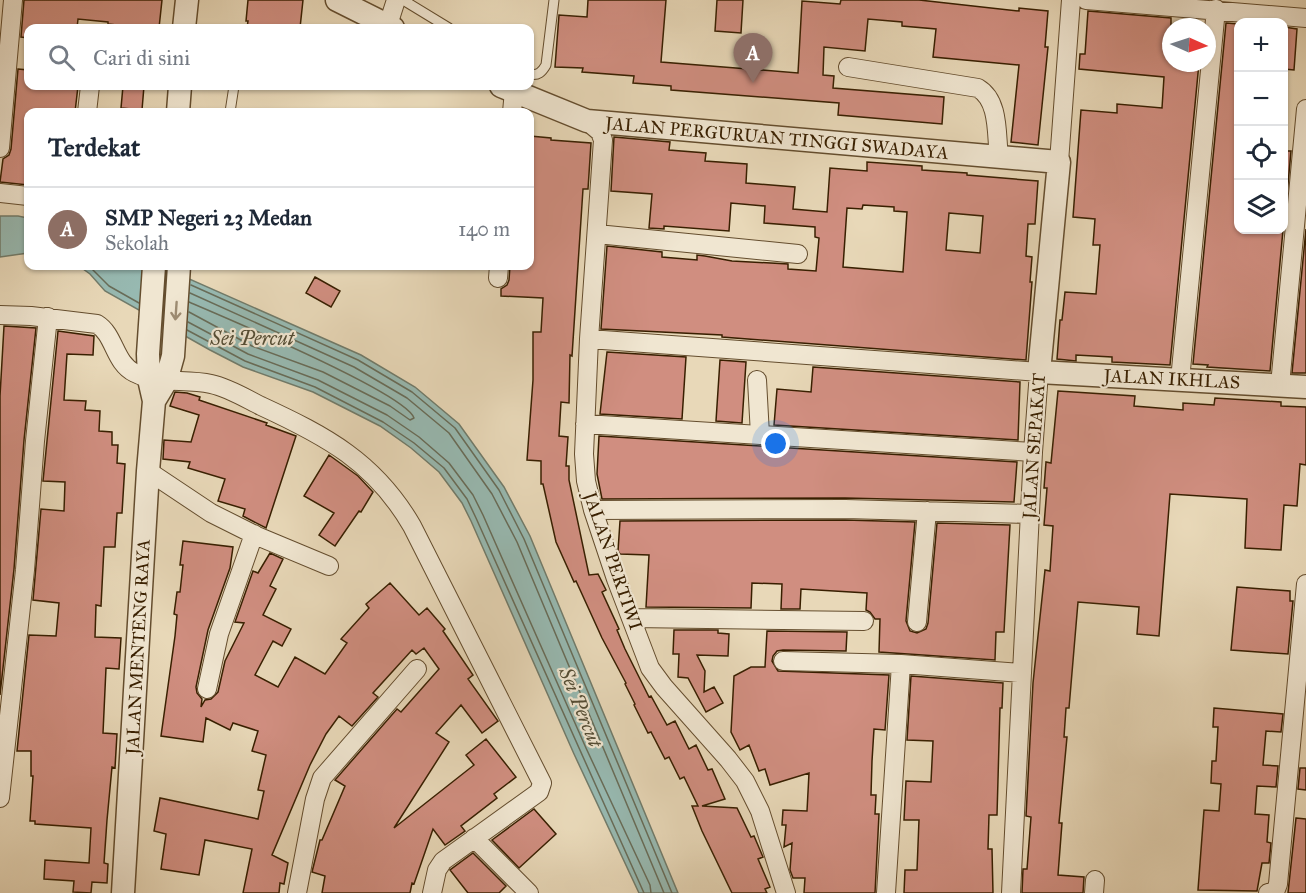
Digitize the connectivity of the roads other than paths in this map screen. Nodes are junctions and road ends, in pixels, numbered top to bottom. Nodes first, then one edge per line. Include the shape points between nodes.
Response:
1 (13, 0) edge
2 (188, 0) edge
3 (336, 0) edge
4 (396, 0) edge
5 (403, 0) edge
6 (554, 0) edge
7 (1071, 0) edge
8 (1086, 0) edge
9 (1216, 9) junction
10 (1306, 18) edge
11 (185, 24) edge
12 (385, 24) edge
13 (392, 24) edge
14 (442, 24) edge
15 (848, 67) dead end
16 (534, 75) edge
17 (90, 90) edge
18 (180, 90) edge
19 (233, 90) edge
20 (509, 96) edge
21 (87, 108) edge
22 (178, 108) edge
23 (231, 108) edge
24 (1306, 109) edge
25 (586, 121) junction
26 (0, 148) edge
27 (999, 157) junction
28 (1059, 162) junction
29 (0, 193) edge
30 (24, 196) edge
31 (597, 234) junction
32 (798, 254) dead end
33 (154, 270) edge
34 (179, 270) edge
35 (0, 315) edge
36 (48, 317) junction
37 (589, 339) junction
38 (1039, 372) junction
39 (158, 380) junction
40 (757, 380) dead end
41 (1180, 380) junction
42 (1280, 385) junction
43 (1306, 387) edge
44 (585, 424) junction
45 (760, 435) junction
46 (1033, 453) junction
47 (148, 471) junction
48 (593, 510) junction
49 (927, 511) junction
50 (1030, 514) junction
51 (254, 534) junction
52 (329, 566) dead end
53 (1306, 584) edge
54 (632, 618) junction
55 (864, 621) dead end
56 (916, 622) dead end
57 (783, 661) dead end
58 (901, 664) junction
59 (417, 669) dead end
60 (1022, 673) junction
61 (207, 688) dead end
62 (0, 798) edge
63 (474, 838) junction
64 (123, 893) edge
65 (297, 893) edge
66 (432, 893) edge
67 (530, 893) edge
68 (786, 893) edge
69 (886, 893) edge
70 (1011, 893) edge
71 (1268, 893) edge

1 - 26 street
2 - 11 street
3 - 12 street
4 - 13 street
5 - 14 lane
6 - 16 lane via 546,66 542,73
7 - 28 street, JALAN SEPAKAT
8 - 9 street
9 - 10 street
9 - 41 street
15 - 27 street via 986,92 993,103
17 - 21 street
18 - 22 street
19 - 23 lane
20 - 25 street, JALAN PERGURUAN TINGGI SWADAYA
24 - 42 street
25 - 27 street, JALAN PERGURUAN TINGGI SWADAYA
25 - 31 street, JALAN PERTIWI via 600,132 603,140
27 - 28 street, JALAN PERGURUAN TINGGI SWADAYA
28 - 38 street, JALAN SEPAKAT
29 - 30 street
31 - 32 street
31 - 37 street, JALAN PERTIWI
33 - 39 street, JALAN MENTENG RAYA via 148,354
34 -> 39 street, JALAN MENTENG RAYA via 173,356
35 - 36 street
36 - 39 street via 97,324 124,366 133,373
36 - 62 street via 26,570
37 - 38 street
37 - 44 street, JALAN PERTIWI
38 - 41 street, JALAN IKHLAS
38 - 46 street, JALAN SEPAKAT
39 - 47 street, JALAN MENTENG RAYA
39 - 63 street via 216,385 315,432 375,475 403,511 542,783 538,792
40 - 45 street
41 - 42 street, JALAN IKHLAS
42 - 43 street, JALAN IKHLAS
44 - 45 street
44 - 48 street, JALAN PERTIWI via 584,467
45 - 46 street
46 - 50 street, JALAN SEPAKAT
47 - 51 street via 211,513
47 - 64 street, JALAN MENTENG RAYA
48 - 49 street
48 - 54 street, JALAN PERTIWI
49 - 50 street
49 - 56 street
50 - 60 street, JALAN SEPAKAT
51 - 52 street
51 - 61 street via 219,634
53 - 71 street via 1278,884 1275,892
54 - 55 street
54 - 68 street, JALAN PERTIWI via 657,677 745,781 760,811
57 - 58 street
58 - 60 street
58 - 69 street
59 - 65 street via 322,778
60 - 70 street, JALAN SEPAKAT
63 - 66 street via 439,865
63 - 67 street

